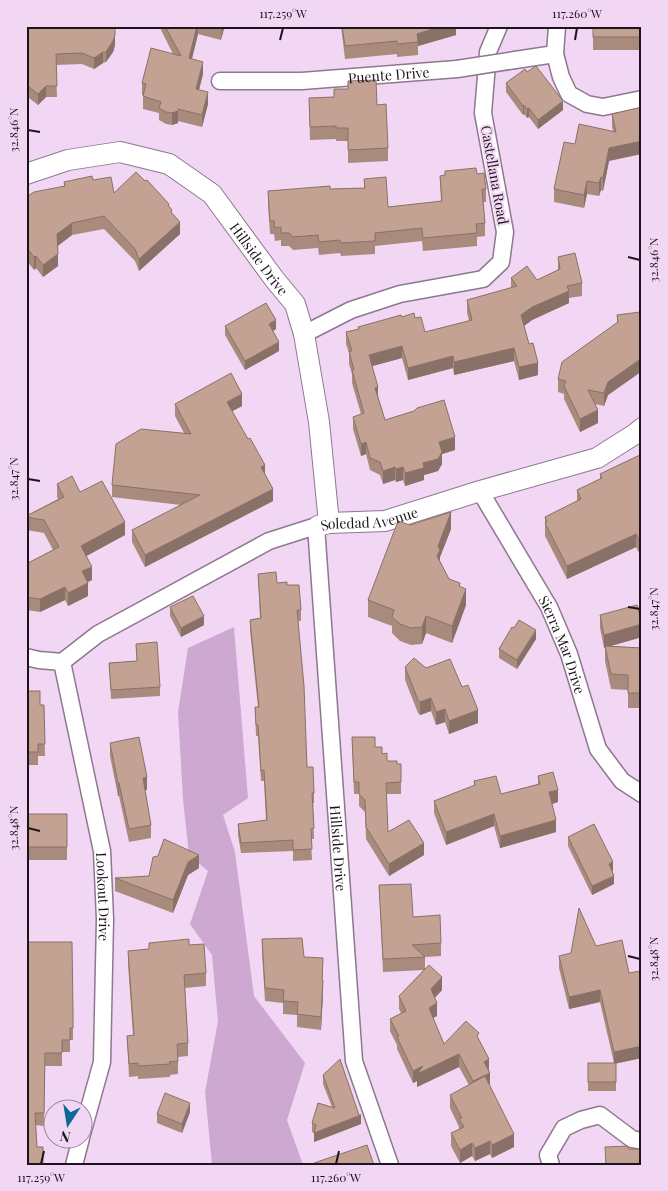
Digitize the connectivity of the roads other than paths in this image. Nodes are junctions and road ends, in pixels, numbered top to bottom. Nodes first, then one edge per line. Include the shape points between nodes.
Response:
1 (499, 26) edge
2 (557, 26) edge
3 (555, 54) junction
4 (220, 81) dead end
5 (642, 99) edge
6 (26, 174) edge
7 (304, 334) junction
8 (642, 428) edge
9 (480, 491) junction
10 (323, 525) junction
11 (26, 657) edge
12 (62, 662) junction
13 (642, 794) edge
14 (92, 1098) edge
15 (642, 1141) edge
16 (78, 1148) edge
17 (74, 1165) edge
18 (390, 1165) edge
19 (551, 1165) edge

1 - 7 street, Castellana Road via 488,52 484,113 505,232 501,262 483,279 400,294 351,310
2 - 3 street
3 - 4 street, Puente Drive, bridge via 456,69 302,81
3 - 5 street via 569,94 587,104 603,107
6 - 7 street, Hillside Drive via 68,160 120,152 169,164 212,194 295,304
7 - 10 street, Hillside Drive via 319,422
8 - 9 street, Soledad Avenue via 597,458
9 - 10 street, Soledad Avenue via 385,521
9 - 13 street, Sierra Mar Drive via 550,607 569,654 598,749 622,781
10 - 12 street, Soledad Avenue via 269,541 98,634
10 - 18 street, Hillside Drive via 354,1062
11 - 12 street
12 - 14 street, Lookout Drive via 102,851 105,918 102,1062
15 - 19 street via 632,1139 600,1115 581,1120 564,1128 548,1155
16 - 17 street

